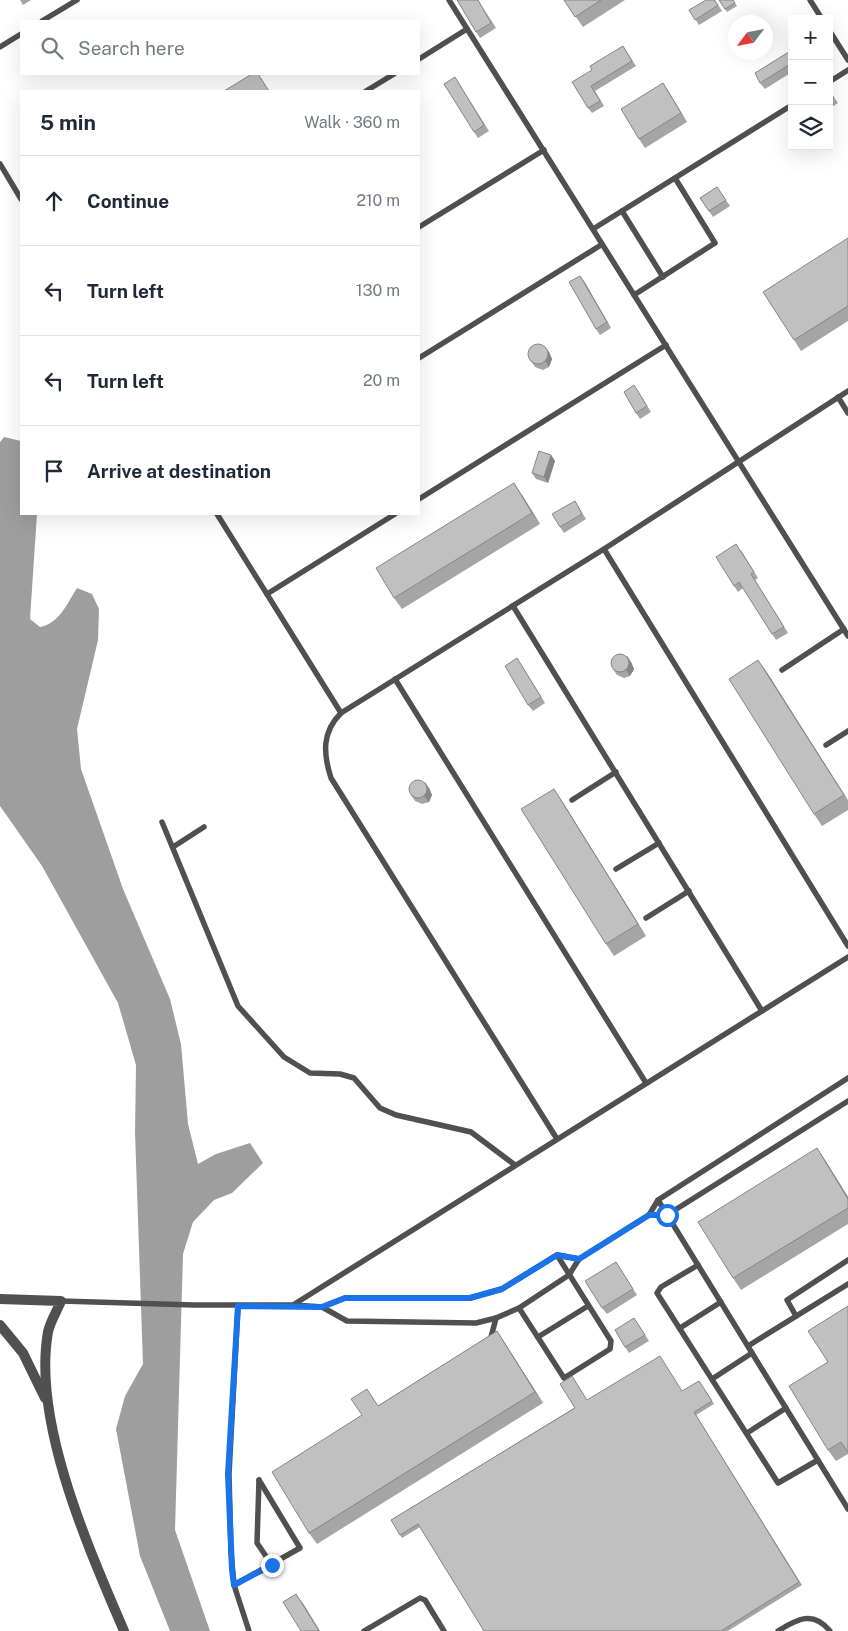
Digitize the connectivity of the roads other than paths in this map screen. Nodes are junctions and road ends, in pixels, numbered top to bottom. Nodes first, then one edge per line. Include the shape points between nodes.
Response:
1 (76, 0) edge
2 (449, 0) edge
3 (810, 0) edge
4 (819, 15) edge
5 (44, 20) edge
6 (467, 29) junction
7 (20, 35) edge
8 (833, 36) edge
9 (0, 47) edge
10 (420, 58) edge
11 (848, 60) edge
12 (848, 70) edge
13 (392, 75) edge
14 (833, 79) edge
15 (368, 90) edge
16 (788, 108) edge
17 (544, 150) junction
18 (0, 164) edge
19 (675, 178) junction
20 (20, 196) edge
21 (622, 211) junction
22 (420, 225) edge
23 (593, 230) junction
24 (601, 245) junction
25 (663, 277) junction
26 (634, 295) junction
27 (666, 345) junction
28 (420, 357) edge
29 (848, 391) edge
30 (838, 397) junction
31 (848, 413) edge
32 (738, 461) junction
33 (420, 498) edge
34 (218, 515) edge
35 (393, 515) edge
36 (604, 549) junction
37 (267, 594) junction
38 (513, 606) junction
39 (844, 629) junction
40 (848, 636) edge
41 (782, 670) dead end
42 (395, 679) junction
43 (341, 712) junction
44 (848, 731) edge
45 (826, 745) dead end
46 (616, 772) junction
47 (572, 800) dead end
48 (162, 822) dead end
49 (204, 827) dead end
50 (658, 843) junction
51 (173, 847) junction
52 (616, 869) dead end
53 (689, 891) junction
54 (646, 918) dead end
55 (848, 946) edge
56 (848, 957) edge
57 (762, 1010) junction
58 (848, 1078) edge
59 (646, 1083) junction
60 (848, 1101) edge
61 (557, 1139) junction
62 (516, 1166) junction
63 (658, 1200) junction
64 (649, 1215) junction
65 (667, 1215) junction
66 (557, 1255) junction
67 (579, 1259) junction
68 (848, 1260) edge
69 (698, 1265) junction
70 (569, 1275) junction
71 (848, 1284) edge
72 (0, 1299) edge
73 (61, 1301) junction
74 (721, 1302) junction
75 (293, 1305) junction
76 (238, 1306) junction
77 (588, 1306) junction
78 (322, 1307) junction
79 (519, 1308) junction
80 (796, 1316) junction
81 (496, 1318) junction
82 (0, 1325) edge
83 (680, 1328) junction
84 (538, 1337) junction
85 (489, 1344) edge
86 (748, 1346) junction
87 (752, 1353) junction
88 (712, 1379) junction
89 (48, 1403) junction
90 (786, 1408) junction
91 (747, 1433) junction
92 (818, 1460) junction
93 (848, 1510) edge
94 (272, 1565) junction
95 (234, 1585) junction
96 (124, 1631) edge
97 (249, 1631) edge
98 (364, 1631) edge
99 (444, 1631) edge
100 (778, 1631) edge
101 (830, 1631) edge

1 - 5 lane
2 - 6 lane
3 - 4 lane
6 - 10 lane
6 - 17 lane
7 - 9 lane
8 - 11 lane
12 - 14 lane
13 - 15 lane
16 - 19 lane
17 - 22 lane
17 - 23 lane
18 - 20 lane
19 - 21 lane
19 - 25 lane via 715,244
21 - 23 lane
21 - 25 lane
23 - 24 lane
24 - 26 lane
24 - 28 lane
25 - 26 lane
26 - 27 lane
27 - 32 lane
27 - 33 lane
29 - 30 lane
30 - 31 lane
30 - 32 lane
32 - 36 lane
32 - 39 lane
34 - 37 lane
35 - 37 lane
36 - 38 lane
36 - 55 lane
37 - 43 lane
38 - 42 lane
38 - 46 lane
39 - 40 lane
39 - 41 lane
42 - 43 lane
42 - 59 lane
43 - 61 lane via 331,723 324,741 331,778
44 - 45 lane
46 - 47 lane
46 - 50 lane
48 - 51 lane
49 - 51 lane
50 - 52 lane
50 - 53 lane
51 - 62 lane via 238,1006 284,1057 310,1073 354,1078 380,1108 396,1115 471,1132
53 - 54 lane
53 - 57 lane
56 - 57 lane
57 - 59 lane
58 - 63 lane
59 - 61 lane
60 - 65 lane
61 - 62 lane
62 - 75 lane
63 - 64 lane
63 - 65 lane
64 - 65 lane
64 - 67 lane
65 - 69 lane
66 - 67 lane
66 - 70 lane
66 - 78 lane via 502,1289 470,1298 345,1298
67 - 70 lane
68 - 80 lane via 787,1300
69 - 74 lane
69 - 83 lane via 658,1290
70 - 77 lane
70 - 79 lane
71 - 80 lane
72 - 73 street
73 - 76 lane
73 - 89 street via 48,1330
74 - 83 lane
74 - 86 lane
75 - 76 lane
75 - 78 lane
76 - 95 lane via 228,1474
77 - 84 lane
77 - 84 lane via 612,1345 610,1350 564,1378
78 - 81 lane via 347,1321 476,1323
79 - 81 lane
79 - 84 lane
80 - 86 lane
81 - 85 lane
82 - 89 street via 23,1353
83 - 88 lane
86 - 87 lane
87 - 88 lane
87 - 90 lane
88 - 91 lane
89 - 96 street via 52,1434 61,1464
90 - 91 lane
90 - 92 lane
91 - 92 lane via 778,1483
92 - 93 lane
94 - 94 lane via 257,1543 259,1480 300,1548
94 - 95 lane
95 - 97 lane
98 - 99 lane via 420,1598 425,1600
100 - 101 lane via 796,1619 807,1618 818,1620

